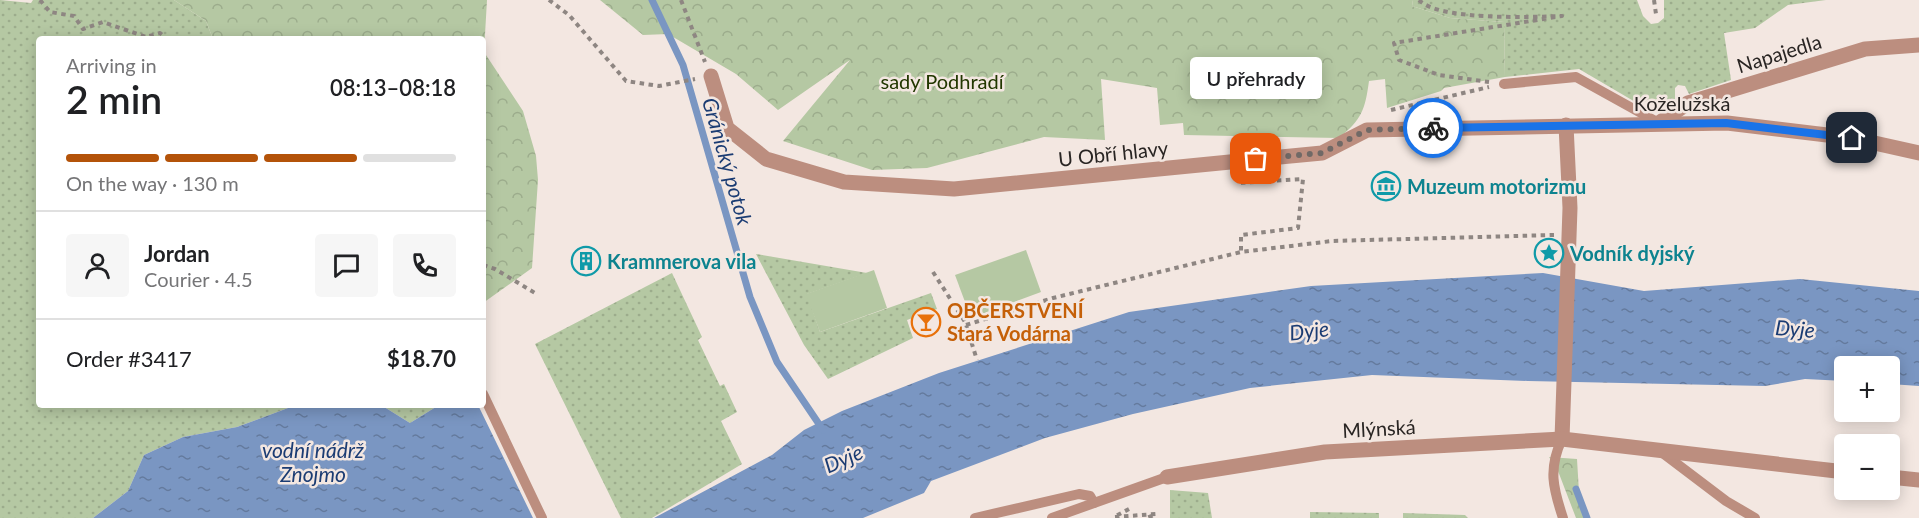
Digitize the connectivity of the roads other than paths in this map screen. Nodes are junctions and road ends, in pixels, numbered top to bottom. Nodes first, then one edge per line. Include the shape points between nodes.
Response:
1 (1919, 45) edge
2 (706, 77) road end
3 (1504, 84) road end
4 (1659, 123) junction
5 (1566, 125) junction
6 (1919, 153) edge
7 (486, 400) edge
8 (1562, 439) junction
9 (1657, 450) junction
10 (1834, 471) edge
11 (1167, 477) joint
12 (1900, 478) edge
13 (1919, 480) edge
14 (1094, 503) junction
15 (542, 518) edge
16 (975, 518) edge
17 (1052, 518) edge
18 (1563, 518) edge
19 (1755, 518) edge

1 - 4 street, Napajedla via 1865,49 1688,103
2 - 5 street, U Obří hlavy via 727,128 766,159 844,182 954,189 1322,153 1367,130
3 - 4 lane via 1576,77
4 - 5 street, Koželužská
4 - 6 street, Koželužská via 1726,123 1852,138
5 - 8 street via 1569,242
7 - 15 lane
8 - 9 street, Mlýnská
8 - 11 street, Mlýnská via 1325,452
8 - 18 lane via 1553,459 1554,492
9 - 10 street, Mlýnská
9 - 19 lane
11 - 14 lane
12 - 13 street
14 - 16 lane via 1090,496 1079,494
14 - 17 lane

